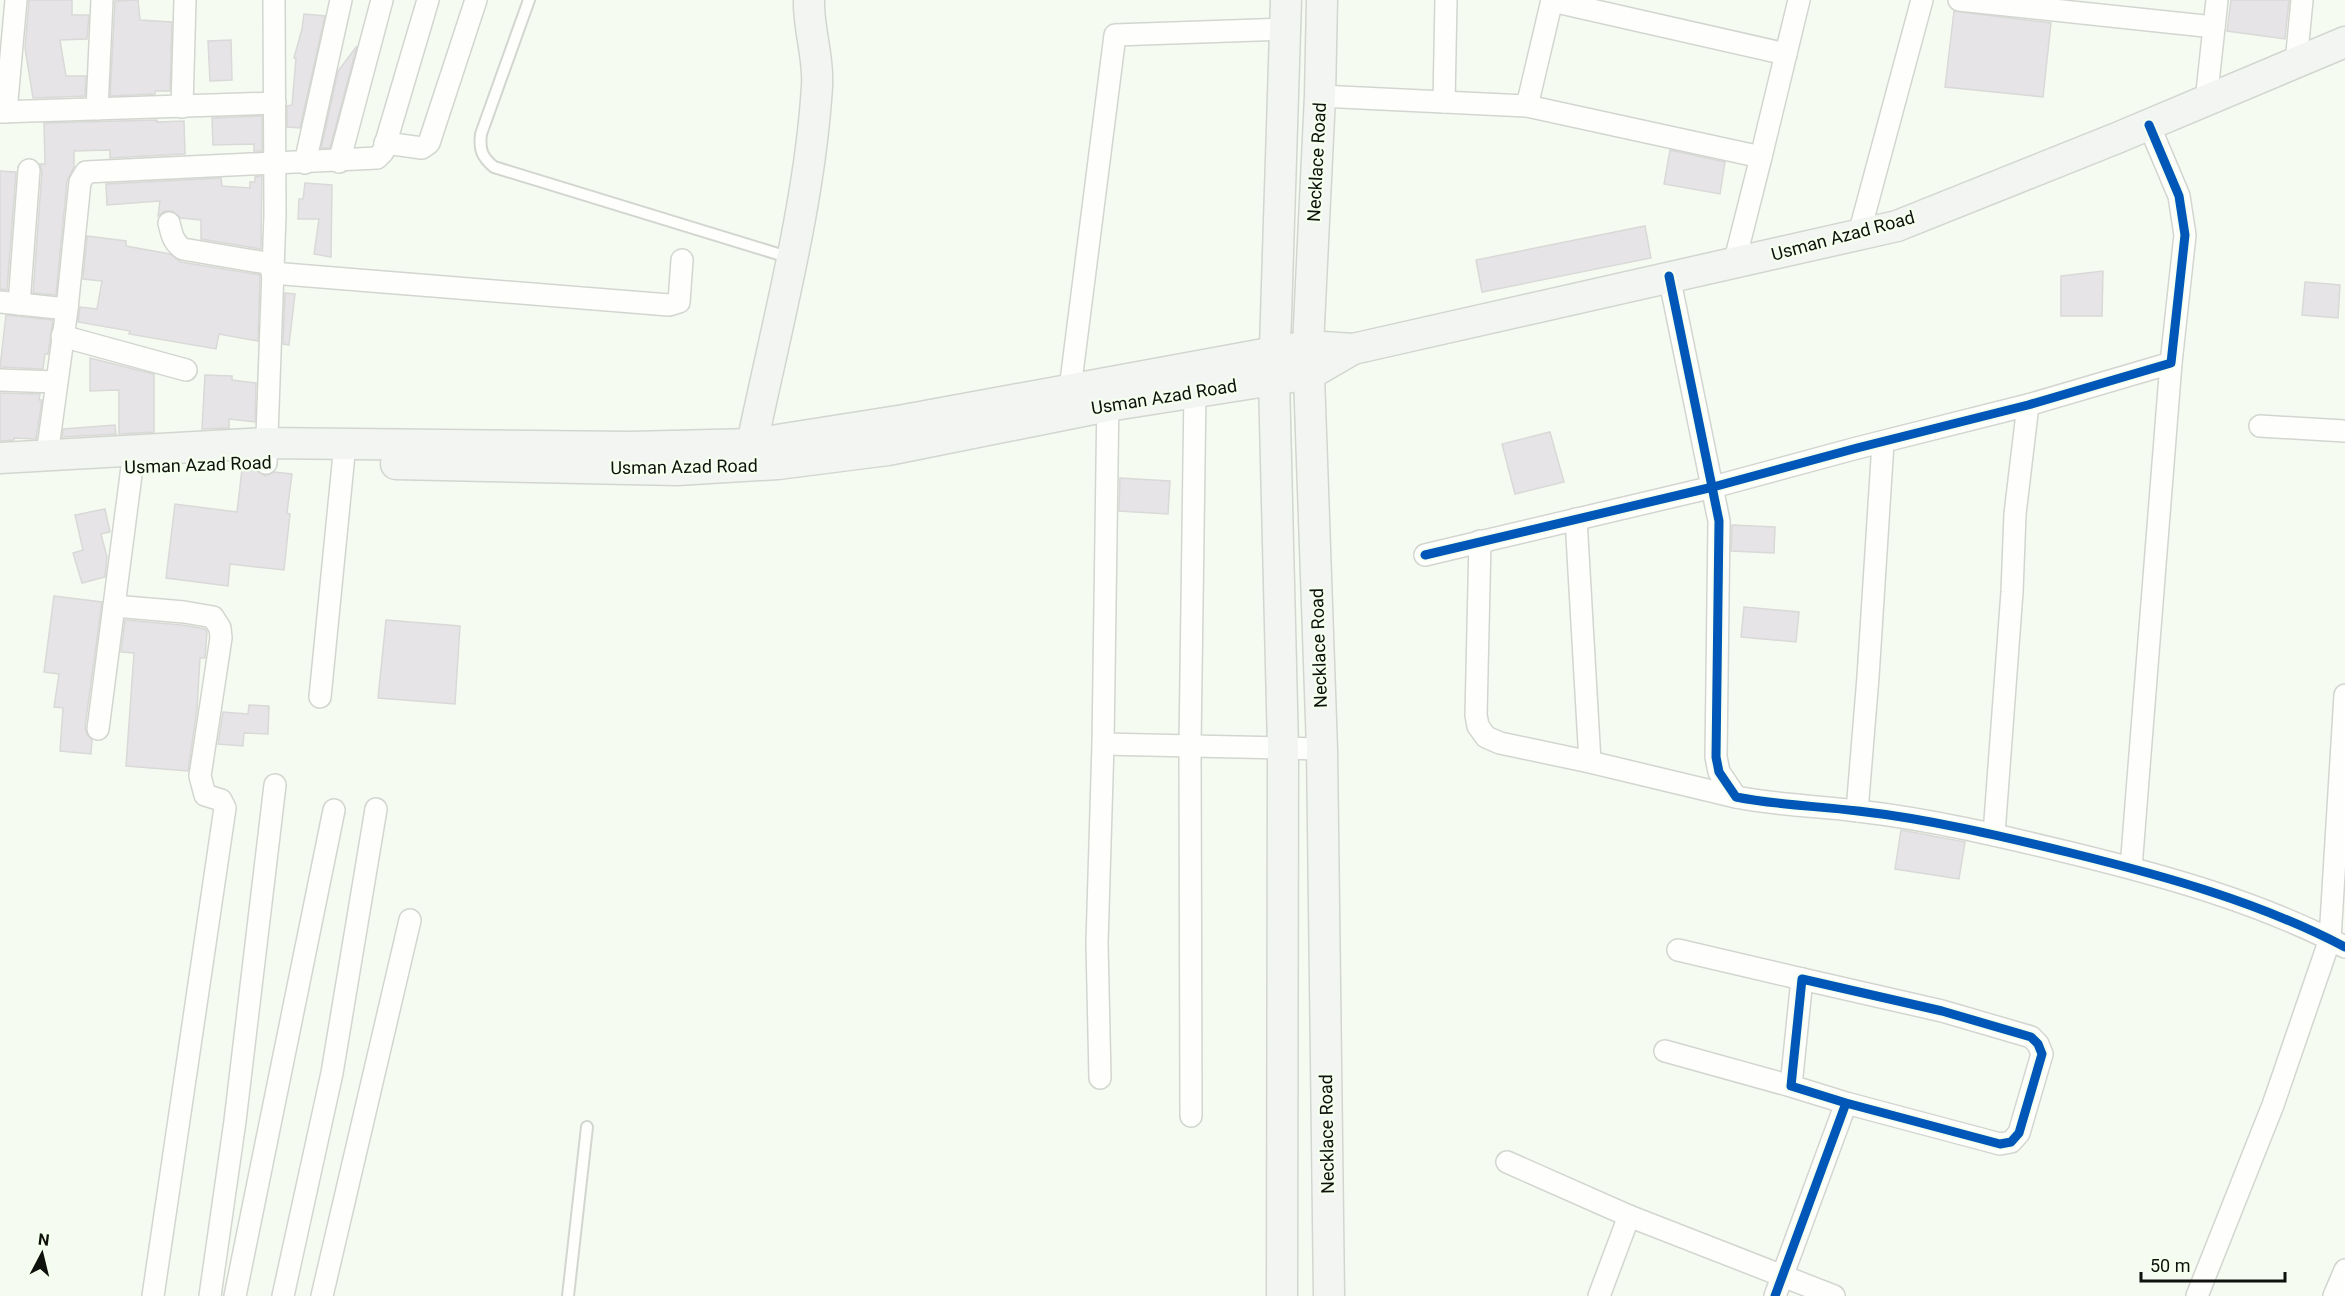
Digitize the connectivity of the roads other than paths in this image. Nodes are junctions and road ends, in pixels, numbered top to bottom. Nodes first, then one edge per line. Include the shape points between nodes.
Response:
1 (16, 0) edge
2 (102, 0) edge
3 (185, 0) edge
4 (274, 0) edge
5 (341, 0) edge
6 (382, 0) edge
7 (428, 0) edge
8 (476, 0) edge
9 (529, 0) edge
10 (809, 0) edge
11 (1322, 0) edge
12 (1446, 0) edge
13 (1552, 0) edge
14 (1799, 0) edge
15 (1922, 0) edge
16 (1959, 0) edge
17 (2217, 0) edge
18 (2302, 0) edge
19 (1286, 14) edge
20 (2214, 27) junction
21 (2345, 42) edge
22 (1786, 54) junction
23 (2296, 63) junction
24 (1320, 96) junction
25 (2206, 100) junction
26 (1444, 102) junction
27 (275, 103) junction
28 (1527, 106) junction
29 (182, 107) junction
30 (97, 109) junction
31 (3, 112) edge
32 (2149, 125) junction
33 (385, 143) junction
34 (1761, 157) junction
35 (339, 162) junction
36 (305, 163) junction
37 (275, 164) junction
38 (29, 170) dead end
39 (169, 224) dead end
40 (1859, 234) junction
41 (791, 258) junction
42 (682, 260) dead end
43 (1734, 264) junction
44 (272, 268) junction
45 (1669, 276) junction
46 (9, 303) edge
47 (67, 309) junction
48 (62, 336) junction
49 (1309, 360) junction
50 (2171, 363) junction
51 (1274, 365) junction
52 (186, 370) dead end
53 (0, 380) edge
54 (56, 382) junction
55 (1070, 389) junction
56 (1195, 392) junction
57 (1108, 394) junction
58 (2028, 405) junction
59 (2260, 426) dead end
60 (2345, 431) edge
61 (1883, 443) junction
62 (752, 444) junction
63 (265, 453) junction
64 (345, 453) junction
65 (46, 455) junction
66 (0, 458) edge
67 (132, 467) junction
68 (0, 475) edge
69 (1713, 487) junction
70 (1576, 519) junction
71 (1480, 542) junction
72 (1425, 555) dead end
73 (114, 606) junction
74 (2345, 695) edge
75 (320, 697) dead end
76 (98, 729) dead end
77 (1103, 744) junction
78 (1190, 746) junction
79 (1283, 748) junction
80 (1322, 750) junction
81 (1590, 762) junction
82 (274, 784) dead end
83 (1736, 797) junction
84 (376, 809) dead end
85 (334, 810) dead end
86 (1857, 811) junction
87 (1994, 834) junction
88 (2131, 868) junction
89 (410, 920) dead end
90 (2338, 943) edge
91 (1677, 950) dead end
92 (1802, 980) junction
93 (1665, 1051) dead end
94 (1100, 1078) dead end
95 (1791, 1086) junction
96 (1846, 1103) junction
97 (1191, 1116) dead end
98 (587, 1126) dead end
99 (1507, 1162) dead end
100 (1629, 1216) junction
101 (2345, 1270) edge
102 (1779, 1286) edge
103 (153, 1296) edge
104 (210, 1296) edge
105 (235, 1296) edge
106 (284, 1296) edge
107 (322, 1296) edge
108 (568, 1296) edge
109 (1282, 1296) edge
110 (1329, 1296) edge
111 (1599, 1296) edge
112 (1834, 1296) edge
113 (2197, 1296) edge
114 (2334, 1296) edge

1 - 31 street
2 - 30 street
3 - 29 street
4 - 27 street
5 - 36 street
6 - 35 street
7 - 33 street
8 - 33 street via 429,143 422,148
9 - 41 lane via 481,134 484,159 494,167
10 - 41 main road via 818,83 812,145
11 - 24 main road, Necklace Road
12 - 26 street
13 - 22 street
13 - 28 street
14 - 22 street
15 - 40 street
16 - 20 street
17 - 20 street
18 - 23 street
19 - 51 main road, Necklace Road
19 - 55 street via 1115,35
20 - 25 street
21 - 23 main road, Usman Azad Road
22 - 34 street
23 - 25 main road, Usman Azad Road
24 - 26 street
24 - 49 main road, Necklace Road
25 - 32 main road, Usman Azad Road
26 - 28 street
27 - 29 street
27 - 37 street
28 - 34 street
29 - 30 street
30 - 31 street
32 - 40 main road, Usman Azad Road via 1897,226
32 - 50 street via 2179,196 2185,235
33 - 35 street via 377,158
34 - 43 street
35 - 36 street
36 - 37 street
37 - 44 street
37 - 47 street via 86,172 80,182
38 - 46 street
39 - 44 street via 172,239 183,249
40 - 43 main road, Usman Azad Road
41 - 62 main road
42 - 44 street via 679,302 669,305
43 - 45 main road, Usman Azad Road
44 - 63 street
45 - 49 main road, Usman Azad Road
45 - 69 street
46 - 47 street
47 - 48 street
48 - 52 street
48 - 54 street
49 - 51 main road, Usman Azad Road
49 - 80 main road, Necklace Road
50 - 58 street
50 - 88 street
51 - 56 main road, Usman Azad Road
51 - 57 main road, Usman Azad Road
51 - 79 main road, Necklace Road
53 - 54 street
54 - 65 street
55 - 57 main road, Usman Azad Road
55 - 62 main road, Usman Azad Road
56 - 57 main road, Usman Azad Road
56 - 78 street
57 - 64 main road, Usman Azad Road via 888,450 778,464 677,470 493,468
57 - 77 street
58 - 61 street
58 - 87 street via 2015,514
59 - 60 street
61 - 69 street
61 - 86 street
62 - 64 main road, Usman Azad Road
63 - 64 main road, Usman Azad Road
63 - 65 main road, Usman Azad Road
63 - 67 main road, Usman Azad Road
64 - 75 street
65 - 66 main road, Usman Azad Road
67 - 68 main road, Usman Azad Road
67 - 73 street
69 - 70 street
69 - 83 street via 1719,532 1716,757 1719,772
70 - 71 street
70 - 81 street
71 - 72 street
71 - 81 street via 1478,726 1486,736 1500,743
73 - 76 street
73 - 103 street via 213,617 221,638 200,776 205,795 221,800 225,808
74 - 90 street
77 - 78 street
77 - 94 street via 1097,944
78 - 79 street
78 - 97 street
79 - 80 street
79 - 109 main road, Necklace Road
80 - 110 main road, Necklace Road
81 - 83 street
82 - 104 street via 235,1121
83 - 86 street
84 - 106 street via 332,1073
85 - 105 street
86 - 87 street
87 - 88 street
88 - 90 street via 2238,900
89 - 107 street
90 - 113 street via 2305,1016
91 - 92 street
92 - 95 street
92 - 96 street via 1942,1011 2031,1037 2042,1054 2019,1132 2011,1142 2000,1144
93 - 95 street
95 - 96 street
96 - 102 street
98 - 108 lane
99 - 100 street
100 - 102 street
100 - 111 street
101 - 114 street
102 - 112 street

